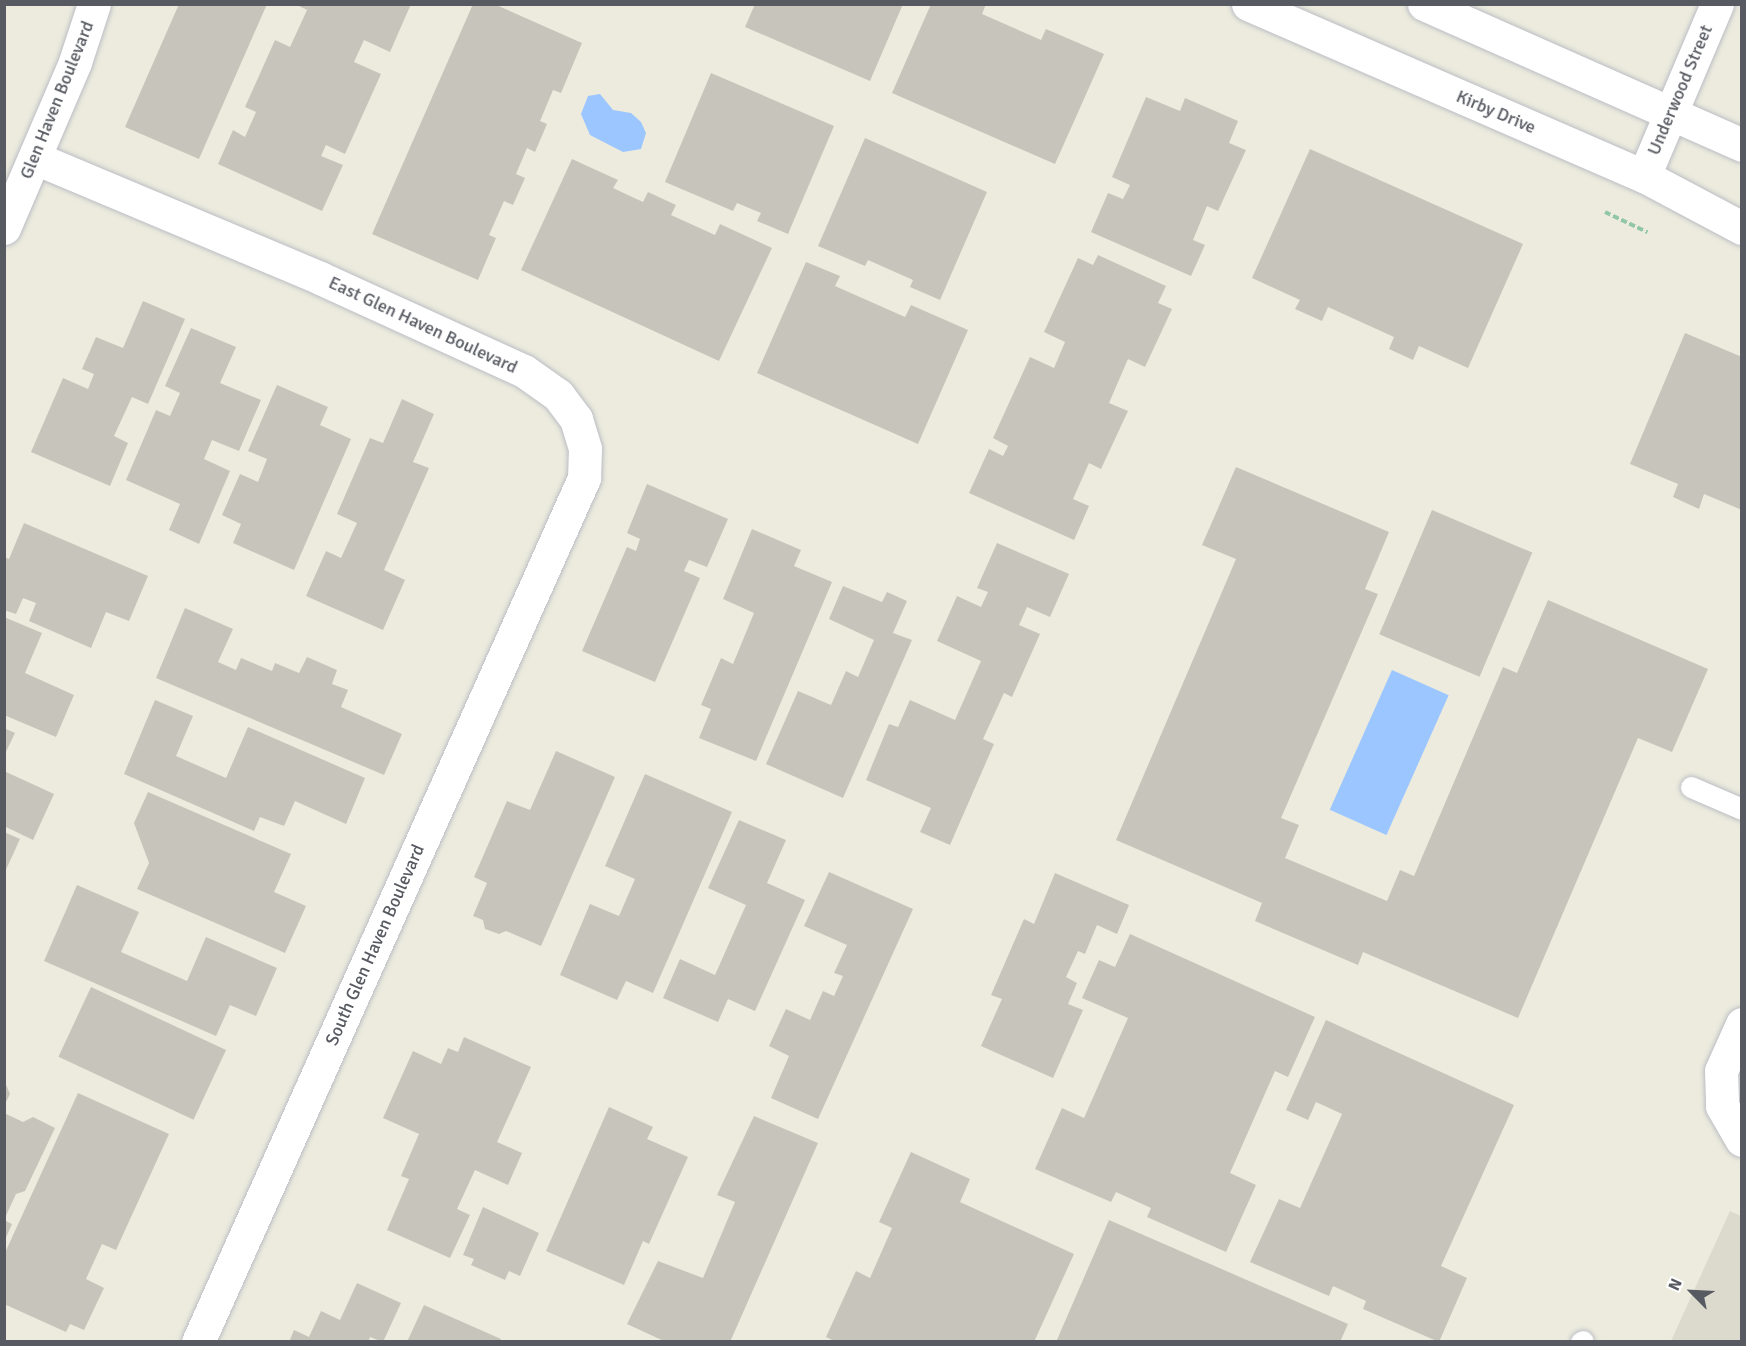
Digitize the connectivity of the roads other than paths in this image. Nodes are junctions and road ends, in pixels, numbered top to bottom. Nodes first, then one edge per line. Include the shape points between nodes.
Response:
1 (94, 4) edge
2 (1248, 4) edge
3 (1424, 4) edge
4 (1717, 4) edge
5 (1669, 111) junction
6 (1742, 145) edge
7 (35, 158) junction
8 (1644, 176) junction
9 (4, 228) edge
10 (1742, 228) edge
11 (495, 675) joint
12 (1691, 787) dead end
13 (1742, 809) edge
14 (1742, 1024) edge
15 (1742, 1140) edge
16 (198, 1341) edge

1 - 7 street, Glen Haven Boulevard
2 - 8 street, Kirby Drive
3 - 5 street
4 - 5 street, Underwood Street
5 - 6 street
5 - 8 street, Underwood Street
7 - 9 street, Glen Haven Boulevard
7 - 11 street, East Glen Haven Boulevard via 477,347 558,394 576,419 585,449 584,478
8 - 10 street, Kirby Drive
11 - 16 street, South Glen Haven Boulevard
12 - 13 lane
14 - 15 street via 1721,1071 1722,1106

